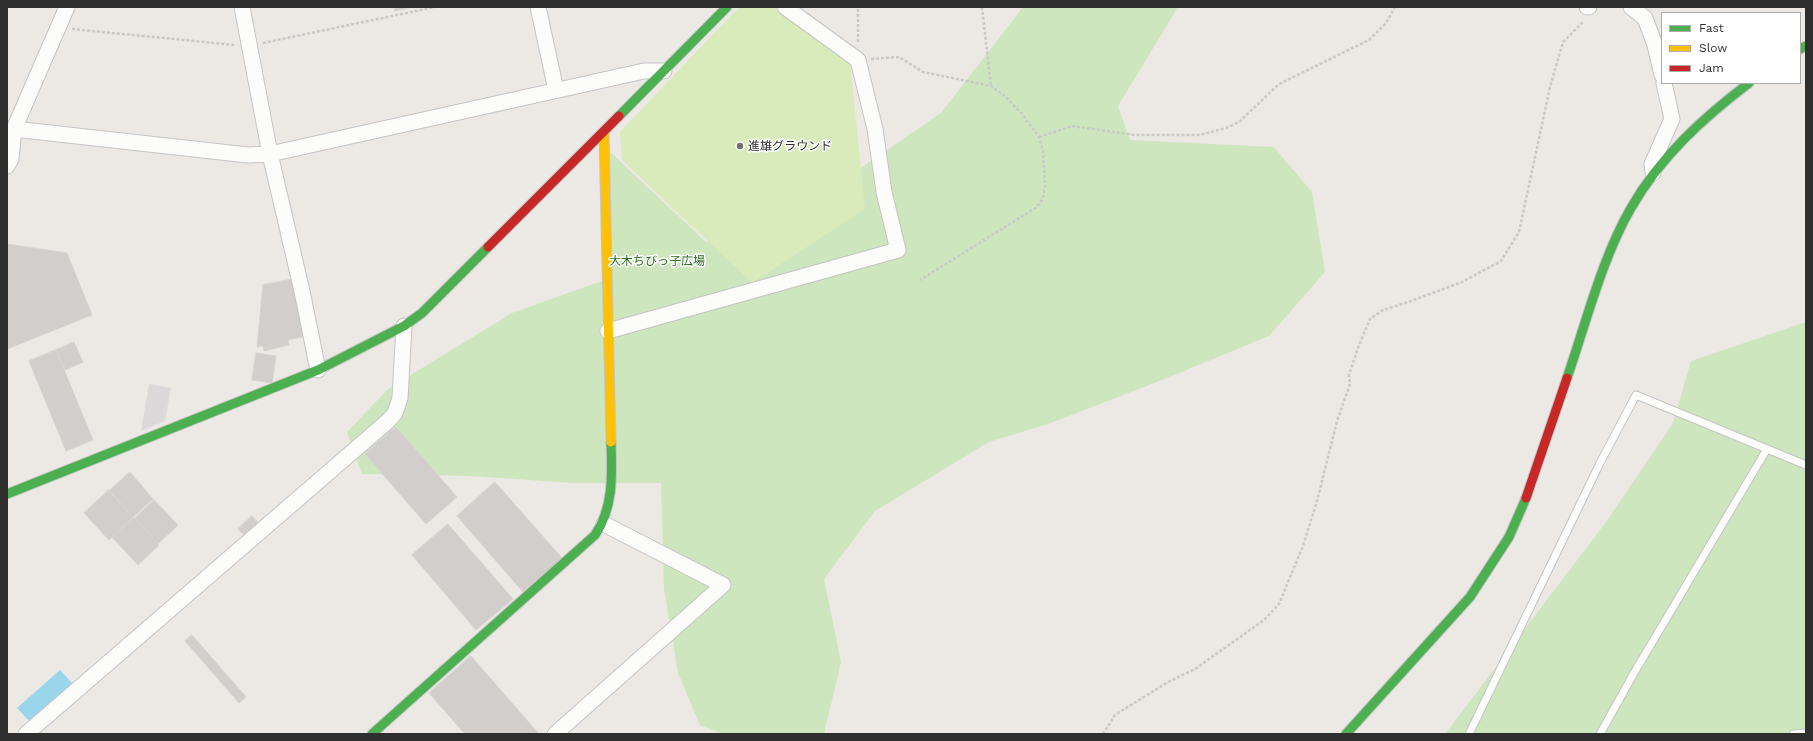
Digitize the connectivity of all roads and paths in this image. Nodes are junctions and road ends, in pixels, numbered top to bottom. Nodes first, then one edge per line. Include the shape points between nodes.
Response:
1 (67, 7) edge
2 (242, 7) edge
3 (538, 7) edge
4 (727, 7) edge
5 (785, 7) edge
6 (858, 7) edge
7 (982, 7) edge
8 (1395, 7) edge
9 (1588, 7) edge
10 (1631, 7) edge
11 (858, 60) junction
12 (664, 71) junction
13 (1661, 71) edge
14 (1664, 84) edge
15 (1747, 84) edge
16 (991, 86) junction
17 (556, 90) junction
18 (14, 129) junction
19 (604, 133) junction
20 (1039, 137) junction
21 (270, 154) junction
22 (7, 166) edge
23 (1653, 176) junction
24 (920, 280) dead end
25 (404, 326) junction
26 (608, 331) junction
27 (318, 370) junction
28 (1767, 449) junction
29 (1806, 465) edge
30 (7, 494) edge
31 (604, 524) junction
32 (1806, 733) edge
33 (26, 734) edge
34 (372, 734) edge
35 (555, 734) edge
36 (1103, 734) edge
37 (1346, 734) edge
38 (1469, 734) edge
39 (1600, 734) edge
40 (1794, 734) edge

1 - 18 street
2 - 21 street
3 - 17 street
4 - 12 street
5 - 11 street
6 - 11 path
7 - 16 path
8 - 20 path via 1386,23 1369,40 1279,84 1239,122 1226,128 1200,135 1135,135 1072,126
9 - 36 path via 1584,20 1563,42 1550,87 1519,232 1501,261 1462,282 1383,310 1370,319 1349,375 1350,384 1303,546 1279,604 1264,620 1195,669 1168,682 1115,715
10 - 13 street via 1645,18
11 - 16 path via 899,57 923,72
11 - 26 street via 875,129 884,192 898,250
12 - 17 street via 644,71
12 - 19 street
14 - 23 street via 1672,119 1652,164
15 - 23 street via 1709,114 1679,144
16 - 20 path via 1005,96
17 - 21 street
18 - 21 street via 248,155
18 - 22 street via 11,159
19 - 25 street via 439,297
19 - 26 street
20 - 24 path via 1043,151 1045,186 1037,207
21 - 27 street
23 - 37 street via 1615,241 1523,507 1509,537 1470,597
25 - 27 street
25 - 33 street via 400,398 395,413 388,421
26 - 31 street via 612,476
27 - 30 street
28 - 29 lane
28 - 38 lane via 1636,395 1600,462
28 - 39 lane
31 - 34 street via 595,535
31 - 35 street via 723,585
32 - 40 lane

